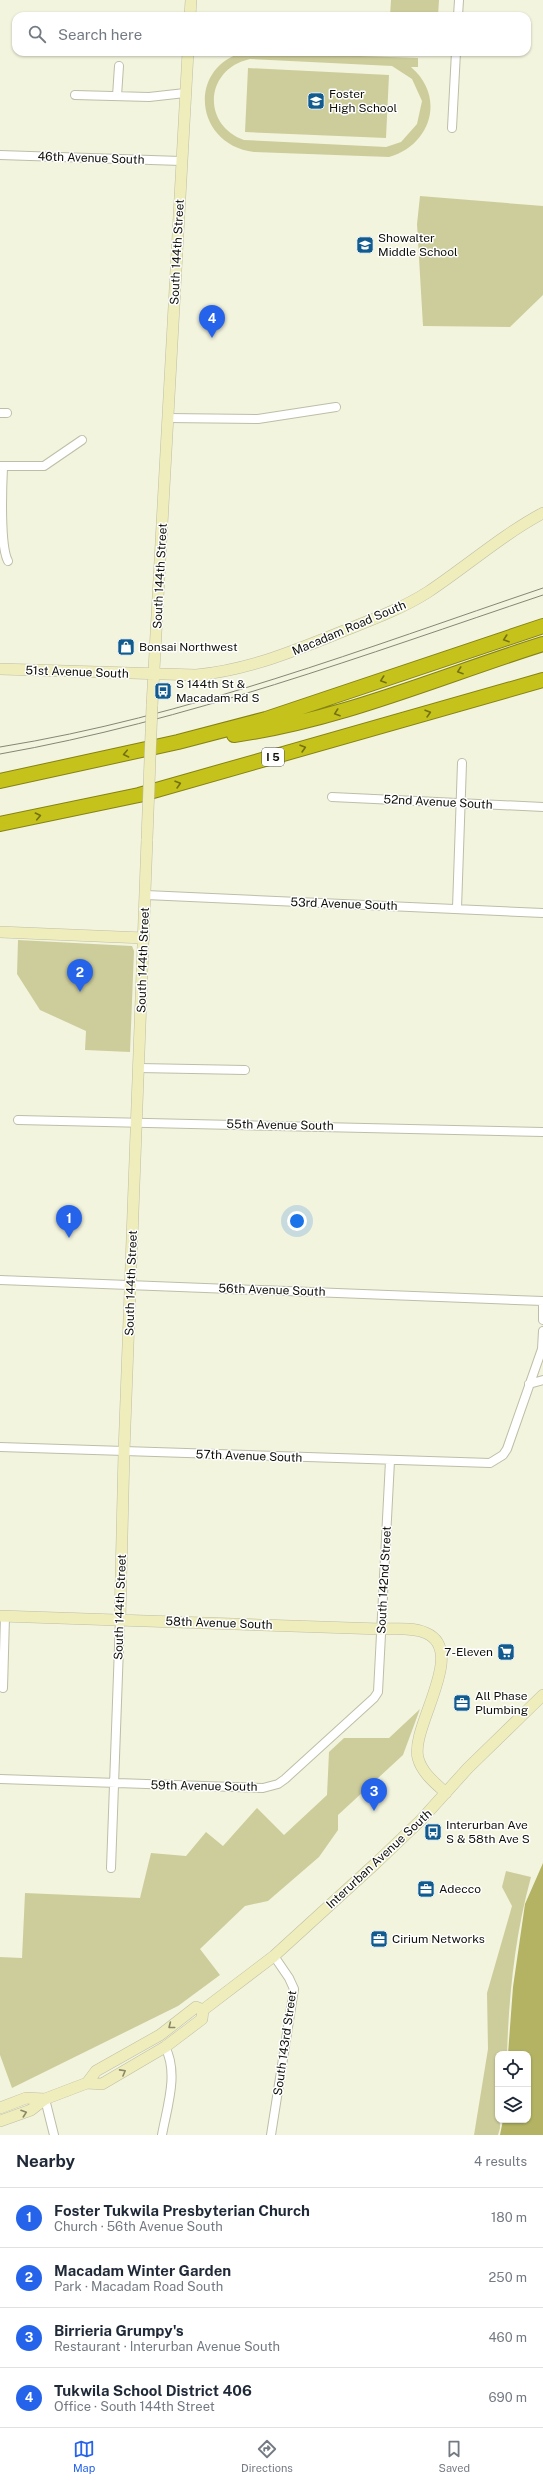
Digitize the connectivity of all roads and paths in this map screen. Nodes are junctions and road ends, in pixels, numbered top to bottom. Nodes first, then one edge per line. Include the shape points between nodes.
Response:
1 (191, 0) edge
2 (459, 0) edge
3 (190, 12) edge
4 (458, 12) edge
5 (188, 56) edge
6 (456, 56) edge
7 (119, 66) dead end
8 (185, 93) junction
9 (75, 95) dead end
10 (117, 96) junction
11 (452, 128) dead end
12 (0, 155) edge
13 (181, 161) junction
14 (336, 407) dead end
15 (168, 418) junction
16 (82, 440) dead end
17 (2, 466) edge
18 (543, 513) edge
19 (8, 561) dead end
20 (543, 626) edge
21 (543, 644) edge
22 (0, 669) edge
23 (154, 675) junction
24 (543, 680) edge
25 (178, 742) junction
26 (462, 763) dead end
27 (0, 781) edge
28 (332, 797) dead end
29 (460, 803) junction
30 (543, 807) edge
31 (0, 824) edge
32 (146, 895) junction
33 (457, 908) junction
34 (543, 912) edge
35 (0, 932) edge
36 (144, 938) junction
37 (138, 1068) junction
38 (245, 1070) dead end
39 (18, 1120) dead end
40 (137, 1122) junction
41 (543, 1132) edge
42 (0, 1280) edge
43 (131, 1284) junction
44 (543, 1301) edge
45 (543, 1320) edge
46 (543, 1331) edge
47 (543, 1380) edge
48 (529, 1384) junction
49 (0, 1447) edge
50 (124, 1452) junction
51 (390, 1461) junction
52 (3, 1616) edge
53 (120, 1619) junction
54 (381, 1629) junction
55 (3, 1688) dead end
56 (543, 1695) edge
57 (374, 1698) joint
58 (0, 1779) edge
59 (114, 1785) junction
60 (446, 1793) junction
61 (111, 1868) dead end
62 (274, 1956) junction
63 (204, 2010) junction
64 (165, 2047) junction
65 (87, 2083) junction
66 (44, 2099) junction
67 (0, 2108) edge
68 (0, 2121) edge
69 (54, 2135) edge
70 (162, 2135) edge
71 (271, 2135) edge

1 - 3 street
2 - 4 street
5 - 8 street, South 144th Street
6 - 11 street
7 - 10 street
8 - 10 street via 149,97
8 - 13 street, South 144th Street
9 - 10 street
12 - 13 street, 46th Avenue South
13 - 15 street, South 144th Street
14 - 15 street via 258,419
15 - 23 street, South 144th Street
16 - 17 street via 44,466
17 - 19 street via 0,542 3,555
18 - 23 street, Macadam Road South via 523,524 427,592 392,612 250,666 203,674
20 -> 25 highway, I 5 via 318,702
21 -> 25 highway, I 5 via 325,716 269,730
22 - 23 street, 51st Avenue South
23 - 32 street, South 144th Street, bridge
31 -> 24 highway, I 5 via 139,795
25 -> 27 highway, I 5
26 - 29 street
28 - 29 street, 52nd Avenue South
29 - 30 street, 52nd Avenue South
29 - 33 street
32 - 33 street, 53rd Avenue South
32 - 36 street, South 144th Street
33 - 34 street, 53rd Avenue South
35 - 36 street
36 - 37 street, South 144th Street
37 - 38 street
37 - 40 street, South 144th Street
39 - 40 street, 55th Avenue South
40 - 41 street, 55th Avenue South
40 - 43 street, South 144th Street
42 - 43 street, 56th Avenue South
43 - 44 street, 56th Avenue South
43 - 50 street, South 144th Street
44 - 45 street
46 - 48 street via 542,1349
47 - 48 street
48 - 51 street, 57th Avenue South via 506,1449 498,1459 478,1464
49 - 50 street, 57th Avenue South
50 - 51 street, 57th Avenue South
50 - 53 street, South 144th Street
51 - 54 street, South 142nd Street
52 - 53 street, 58th Avenue South
52 - 55 street, 58th Avenue South
53 - 54 street, 58th Avenue South
53 - 59 street, South 144th Street
54 - 57 street, South 142nd Street via 380,1685
54 - 60 street, 58th Avenue South via 418,1630 432,1636 440,1651 441,1670 417,1739 417,1749 425,1772
56 - 60 street, Interurban Avenue South
57 - 59 street, 59th Avenue South via 285,1779 271,1786
58 - 59 street, 59th Avenue South
59 - 61 street, South 144th Street
60 - 62 street, Interurban Avenue South via 410,1831
62 - 63 street, Interurban Avenue South
62 - 71 street, South 143rd Street via 294,1989
63 - 64 street, Interurban Avenue South via 202,2019
63 -> 65 street, Interurban Avenue South via 196,2007 160,2034 96,2071
65 -> 64 street, Interurban Avenue South via 102,2084
64 - 70 street via 173,2072
65 - 66 street, Interurban Avenue South
66 - 67 street, Interurban Avenue South via 26,2098
68 -> 66 street, Interurban Avenue South via 31,2110
66 - 69 street

